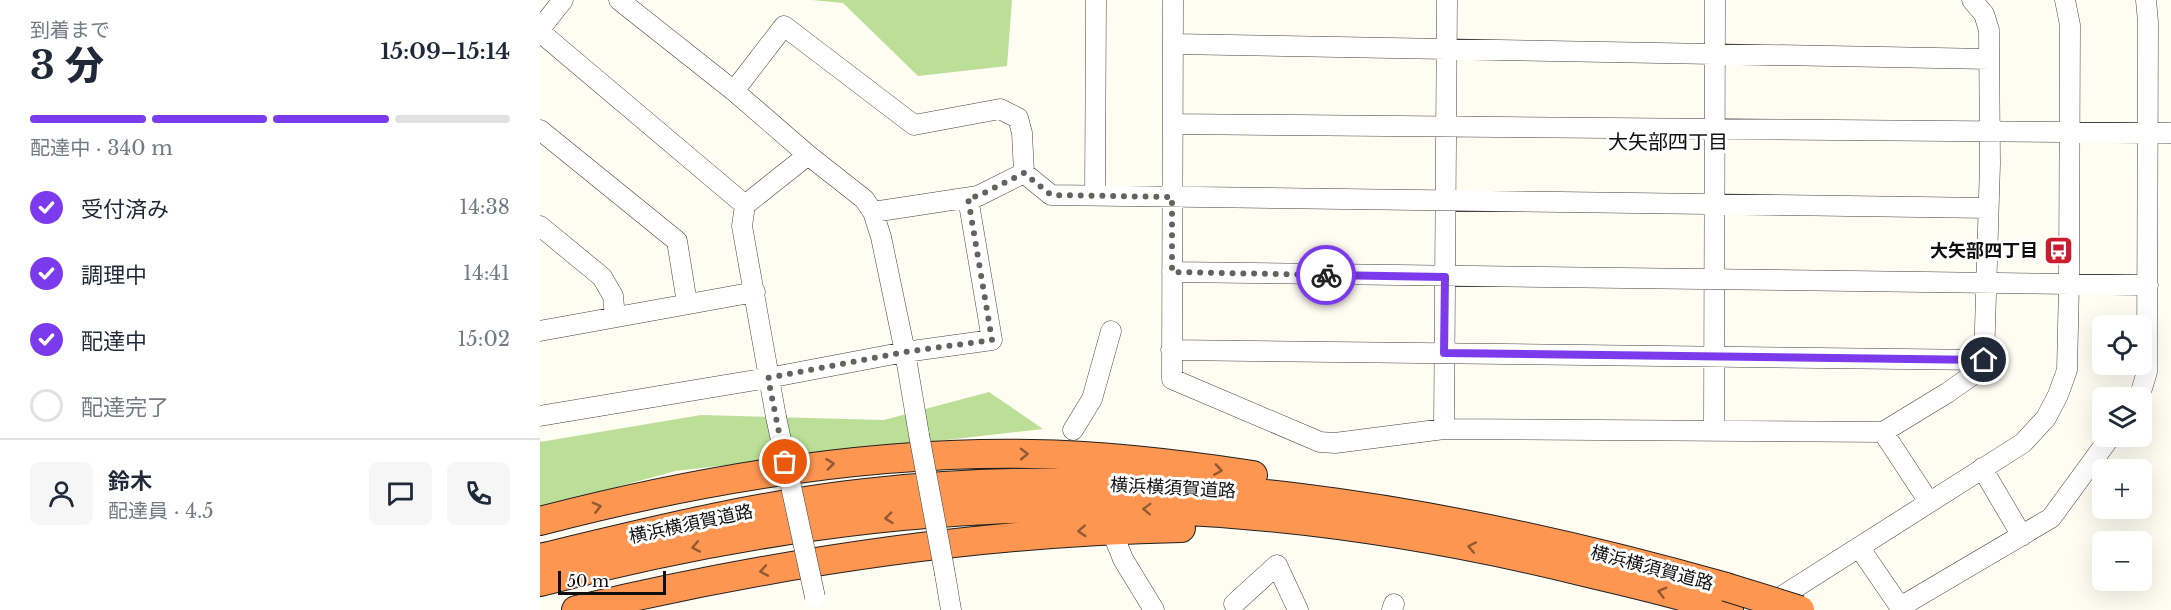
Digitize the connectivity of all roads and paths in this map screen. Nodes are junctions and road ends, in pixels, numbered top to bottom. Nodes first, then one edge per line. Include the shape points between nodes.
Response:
1 (563, 0) edge
2 (619, 0) edge
3 (1096, 0) edge
4 (1173, 0) edge
5 (1447, 0) edge
6 (1714, 0) edge
7 (1972, 0) edge
8 (2065, 0) edge
9 (2145, 0) edge
10 (540, 31) edge
11 (1173, 44) junction
12 (1446, 48) junction
13 (1714, 53) junction
14 (1989, 59) junction
15 (734, 91) junction
16 (1173, 124) junction
17 (1446, 126) junction
18 (1714, 129) junction
19 (540, 130) edge
20 (1990, 131) junction
21 (2071, 131) junction
22 (2147, 133) junction
23 (2171, 133) edge
24 (808, 155) junction
25 (1024, 173) junction
26 (1095, 196) junction
27 (1172, 197) junction
28 (968, 198) junction
29 (1445, 201) junction
30 (1714, 204) junction
31 (744, 205) junction
32 (1988, 208) junction
33 (873, 212) junction
34 (540, 226) edge
35 (1172, 272) junction
36 (1445, 277) junction
37 (1714, 280) junction
38 (1986, 284) junction
39 (2069, 285) junction
40 (2148, 285) junction
41 (754, 292) junction
42 (687, 303) junction
43 (615, 317) junction
44 (540, 331) edge
45 (1111, 331) dead end
46 (1171, 350) junction
47 (905, 352) junction
48 (1444, 353) junction
49 (1714, 356) junction
50 (1984, 360) junction
51 (768, 378) junction
52 (2142, 387) edge
53 (540, 416) edge
54 (1444, 429) junction
55 (1073, 430) dead end
56 (1714, 430) junction
57 (1883, 432) junction
58 (2103, 447) edge
59 (1982, 468) junction
60 (1929, 502) junction
61 (540, 521) edge
62 (1414, 535) junction
63 (2022, 536) junction
64 (1115, 539) dead end
65 (1859, 547) junction
66 (540, 558) edge
67 (1643, 564) junction
68 (540, 582) edge
69 (1724, 601) edge
70 (816, 604) edge
71 (1234, 604) dead end
72 (576, 610) edge
73 (951, 610) edge
74 (1154, 610) edge
75 (1298, 610) edge
76 (1760, 610) edge
77 (1800, 610) edge

1 - 10 street
2 - 15 street
3 - 26 street
4 - 11 street
5 - 12 street
6 - 13 street
7 - 14 street via 1984,14 1989,30
8 - 21 street via 2070,26
9 - 22 street
10 - 31 street
11 - 12 street
11 - 16 street
12 - 13 street
12 - 17 street
13 - 14 street
13 - 18 street
14 - 20 street
15 - 24 street
15 - 25 street via 784,26 914,125 1000,109 1018,118
16 - 17 street
16 - 27 street
17 - 18 street
17 - 29 street
18 - 20 street
18 - 30 street
19 - 42 street via 677,241
20 - 21 street
20 - 32 street
21 - 22 street
21 - 39 street
22 - 23 street
22 - 40 street
24 - 31 street
24 - 33 street via 864,200
25 - 26 street via 1051,195
25 - 28 street
26 - 27 street
27 - 29 street
27 - 35 street
28 - 33 street
28 - 47 street via 992,340
29 - 30 street
29 - 36 street
30 - 32 street
30 - 37 street
31 - 41 street via 742,226
32 - 38 street
33 - 47 street
34 - 43 street via 602,277 613,296
35 - 36 street
35 - 46 street
36 - 37 street
36 - 48 street
37 - 38 street
37 - 49 street
38 - 39 street
38 - 50 street
39 - 40 street
39 - 59 street via 2067,370 2058,395 2046,418 2023,443
40 - 52 street via 2147,372
41 - 42 street
41 - 51 street
42 - 43 street
43 - 44 street
45 - 55 street via 1092,399
46 - 48 street
46 - 54 street via 1172,379 1320,442
47 - 51 street
47 - 73 street, bridge
48 - 49 street
48 - 54 street
49 - 50 street
49 - 56 street
50 - 57 street via 1977,372
51 - 53 street
51 - 70 street, bridge
54 - 56 street
56 - 57 street
57 - 60 street
58 - 63 street via 2051,518
59 - 60 street
59 - 63 street
60 - 65 street
61 -> 67 highway via 671,490 798,468 906,457 1031,453 1160,462 1295,481 1516,522
62 -> 68 highway, 横浜横須賀道路 via 1291,518 1194,511 977,510 764,534
69 -> 62 highway, 横浜横須賀道路
62 -> 72 highway via 1246,527 1016,536 790,566
63 - 65 street via 1900,607
64 - 74 street
65 - 76 street
66 - 67 highway, 横浜横須賀道路 via 700,520 810,500 954,485 1040,483 1146,484 1347,503 1519,534
67 - 69 highway, 横浜横須賀道路
69 - 77 highway, 横浜横須賀道路, bridge
71 - 75 street via 1277,565

